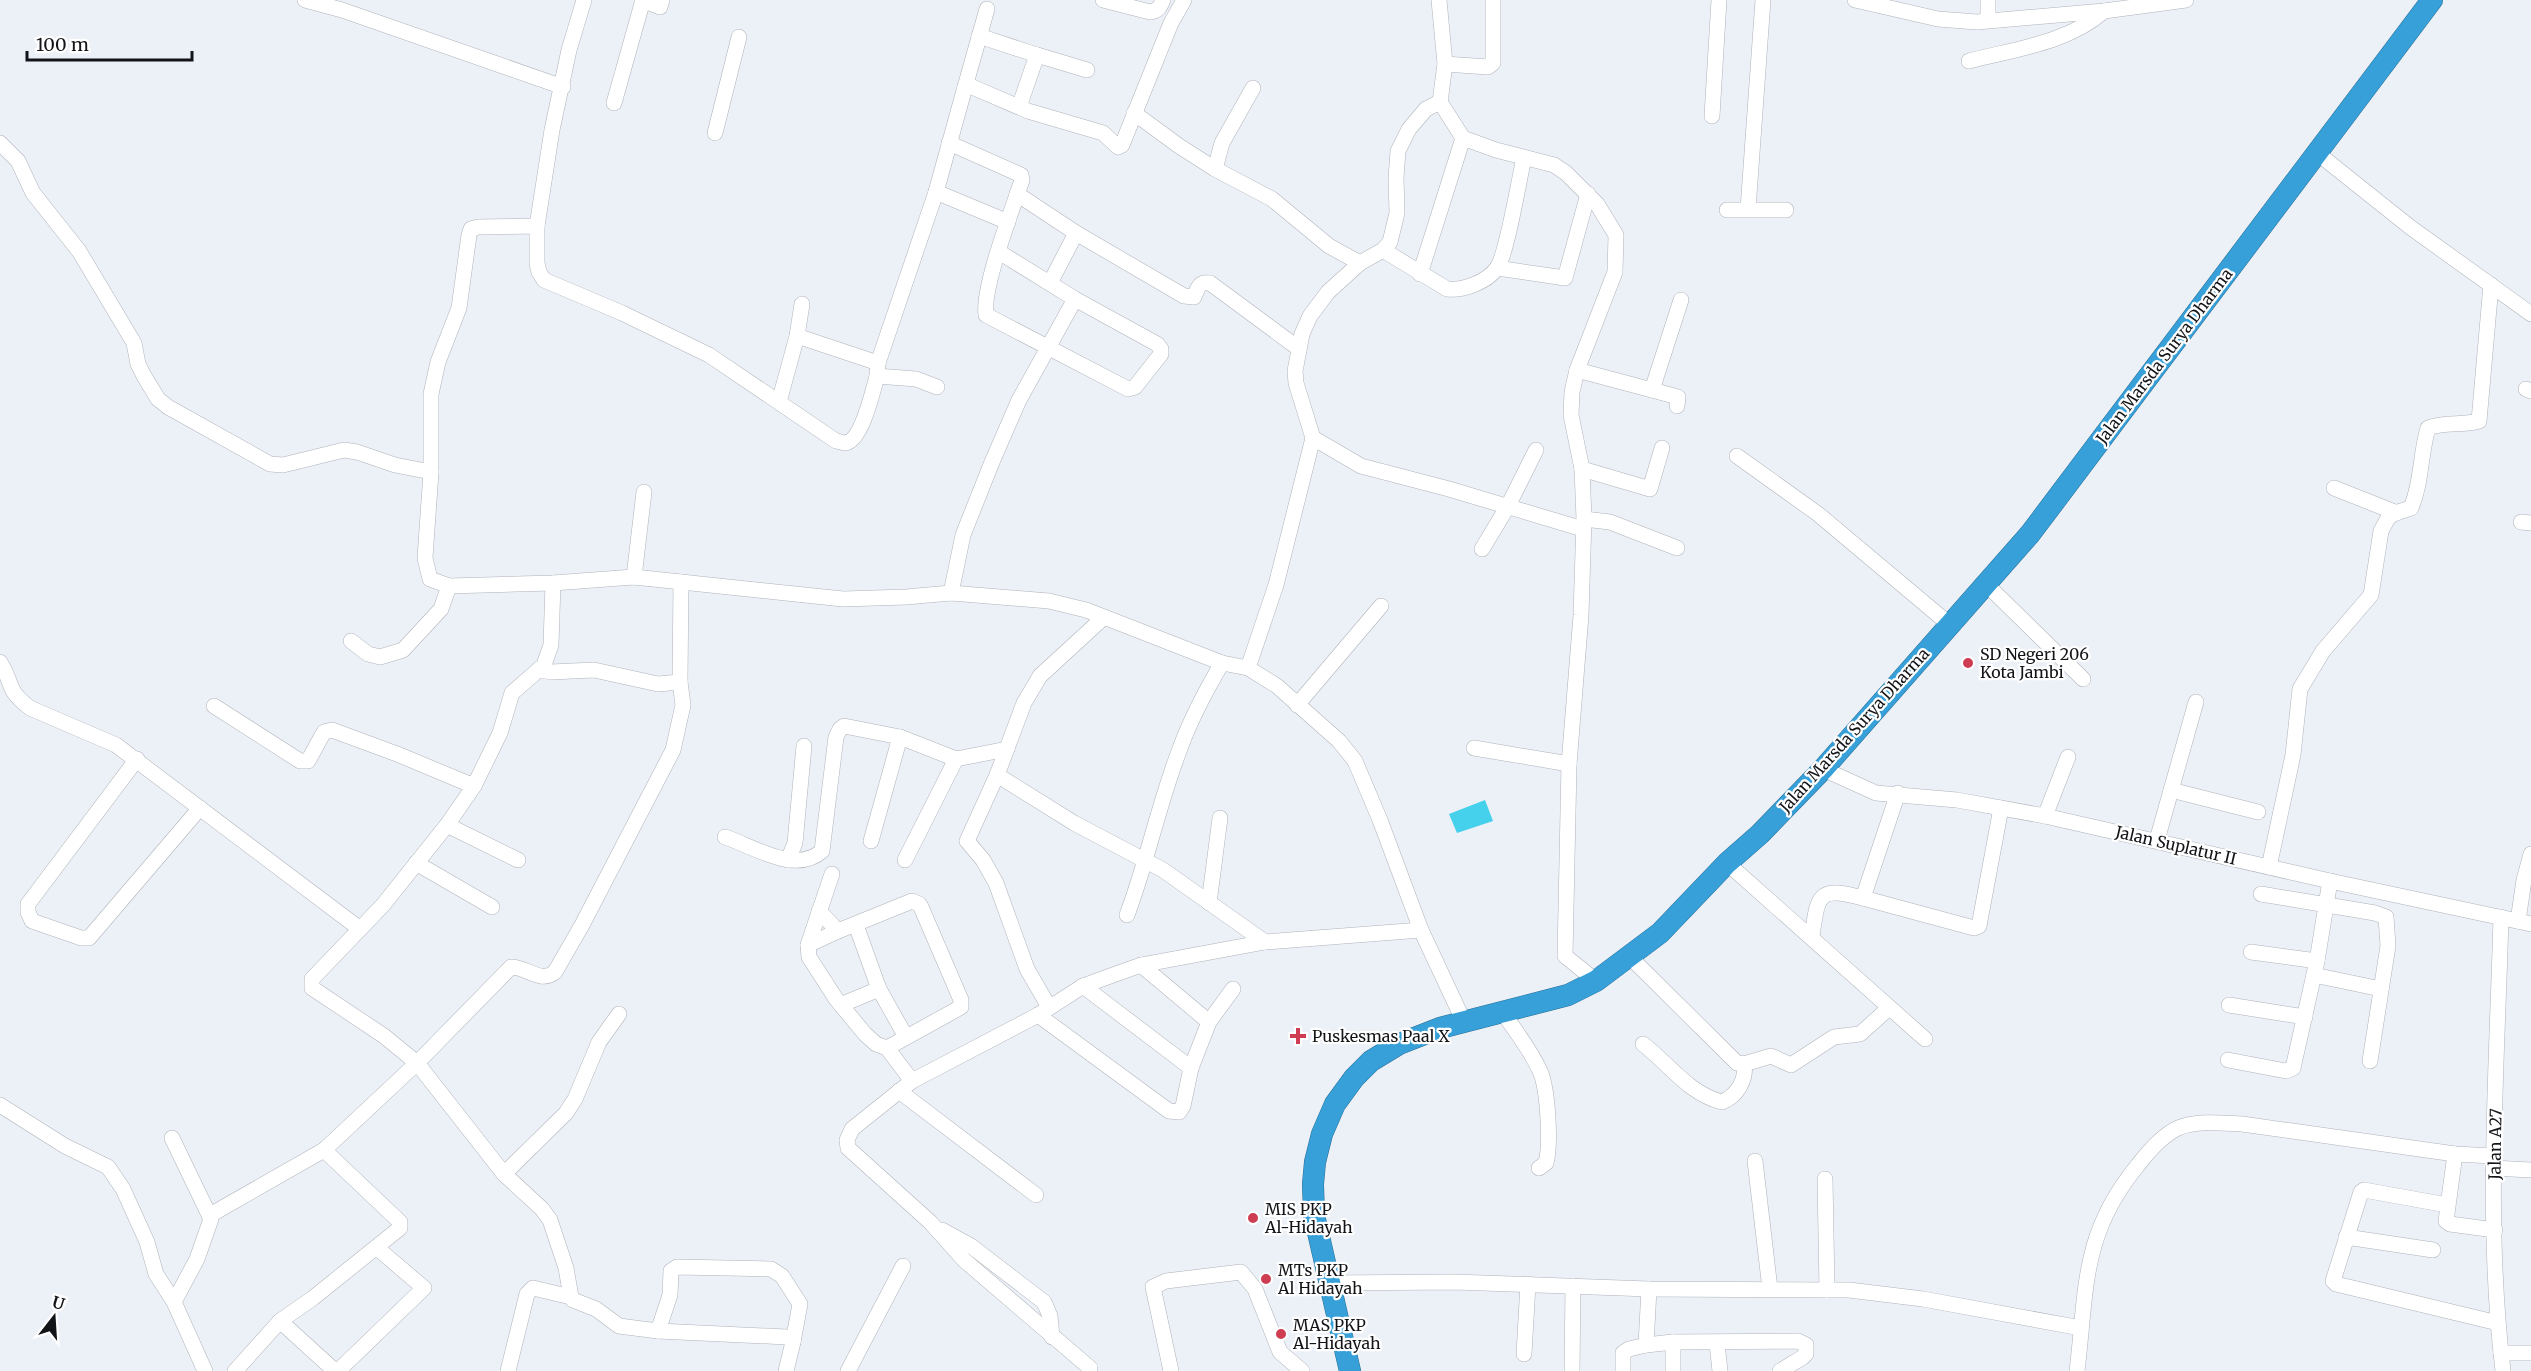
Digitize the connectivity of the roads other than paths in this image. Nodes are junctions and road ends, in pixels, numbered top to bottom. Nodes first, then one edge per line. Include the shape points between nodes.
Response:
1 (305, 0) edge
2 (584, 0) edge
3 (643, 0) edge
4 (662, 0) edge
5 (1103, 0) edge
6 (1184, 0) edge
7 (1439, 0) edge
8 (1493, 0) edge
9 (1719, 0) edge
10 (1763, 0) edge
11 (1988, 0) edge
12 (2186, 0) edge
13 (2432, 0) edge
14 (1865, 1) edge
15 (1159, 6) edge
16 (987, 9) dead end
17 (2104, 11) junction
18 (1989, 20) junction
19 (1171, 23) junction
20 (739, 36) dead end
21 (979, 36) junction
22 (1037, 55) junction
23 (1969, 61) dead end
24 (1445, 64) junction
25 (1088, 70) dead end
26 (563, 87) junction
27 (964, 87) junction
28 (1253, 88) dead end
29 (1440, 102) junction
30 (614, 103) dead end
31 (1020, 107) junction
32 (1134, 113) junction
33 (1712, 116) dead end
34 (715, 133) dead end
35 (1463, 138) junction
36 (0, 143) edge
37 (949, 143) junction
38 (2316, 152) junction
39 (1524, 158) junction
40 (1215, 169) junction
41 (936, 192) junction
42 (1017, 194) junction
43 (1588, 194) junction
44 (1748, 209) junction
45 (1727, 210) dead end
46 (1786, 210) dead end
47 (1008, 222) junction
48 (537, 226) junction
49 (1076, 233) junction
50 (1383, 250) junction
51 (999, 252) junction
52 (1360, 263) junction
53 (1497, 268) junction
54 (1420, 274) junction
55 (1050, 283) junction
56 (2491, 285) junction
57 (1075, 299) junction
58 (1681, 300) dead end
59 (802, 304) dead end
60 (2531, 314) edge
61 (797, 336) junction
62 (1048, 348) junction
63 (1298, 348) junction
64 (878, 370) junction
65 (1578, 370) junction
66 (937, 387) dead end
67 (1652, 390) junction
68 (779, 402) junction
69 (1677, 406) dead end
70 (1313, 438) junction
71 (1662, 447) dead end
72 (1536, 450) dead end
73 (1737, 456) dead end
74 (1582, 469) junction
75 (431, 472) junction
76 (2334, 488) dead end
77 (644, 492) dead end
78 (1508, 506) junction
79 (2397, 513) junction
80 (1584, 524) junction
81 (1677, 548) dead end
82 (1482, 549) dead end
83 (634, 577) junction
84 (681, 582) junction
85 (553, 583) junction
86 (1986, 584) junction
87 (449, 586) junction
88 (951, 593) junction
89 (1381, 606) dead end
90 (1103, 618) junction
91 (1949, 624) junction
92 (351, 641) dead end
93 (0, 662) edge
94 (1222, 663) junction
95 (1248, 668) junction
96 (540, 670) junction
97 (2083, 679) dead end
98 (680, 682) junction
99 (2196, 702) dead end
100 (1297, 705) junction
101 (214, 706) dead end
102 (900, 737) junction
103 (804, 746) dead end
104 (1474, 748) dead end
105 (1007, 749) junction
106 (2068, 758) dead end
107 (137, 759) junction
108 (956, 759) junction
109 (1569, 764) junction
110 (1823, 769) junction
111 (997, 775) junction
112 (474, 786) junction
113 (2171, 790) junction
114 (1898, 794) junction
115 (200, 808) junction
116 (2001, 808) junction
117 (2258, 812) dead end
118 (2044, 816) junction
119 (1220, 818) dead end
120 (447, 825) junction
121 (725, 837) dead end
122 (2157, 840) junction
123 (871, 841) dead end
124 (2531, 854) edge
125 (518, 860) dead end
126 (788, 860) junction
127 (904, 860) dead end
128 (1146, 861) junction
129 (416, 863) junction
130 (1727, 863) junction
131 (2269, 867) junction
132 (832, 874) dead end
133 (2330, 881) junction
134 (2261, 894) dead end
135 (1863, 898) junction
136 (1209, 903) junction
137 (2325, 906) junction
138 (492, 907) dead end
139 (819, 911) junction
140 (1127, 915) dead end
141 (2501, 917) junction
142 (2524, 922) edge
143 (856, 925) junction
144 (360, 929) junction
145 (1421, 930) junction
146 (838, 931) junction
147 (1812, 936) junction
148 (1265, 942) junction
149 (808, 945) junction
150 (2251, 952) dead end
151 (1630, 957) junction
152 (1141, 965) junction
153 (2316, 968) junction
154 (1596, 981) junction
155 (1083, 986) junction
156 (879, 989) junction
157 (1233, 989) dead end
158 (2381, 989) junction
159 (843, 1004) junction
160 (2229, 1005) dead end
161 (1889, 1008) junction
162 (1043, 1011) junction
163 (1503, 1013) junction
164 (619, 1014) dead end
165 (2305, 1017) junction
166 (1209, 1022) junction
167 (1464, 1022) junction
168 (906, 1037) junction
169 (1925, 1039) dead end
170 (1643, 1044) dead end
171 (887, 1048) junction
172 (2228, 1060) dead end
173 (2370, 1060) dead end
174 (417, 1063) junction
175 (1744, 1064) junction
176 (1191, 1068) junction
177 (912, 1081) junction
178 (899, 1091) junction
179 (0, 1105) edge
180 (172, 1138) dead end
181 (324, 1150) junction
182 (2455, 1154) junction
183 (1755, 1161) dead end
184 (2493, 1162) junction
185 (1539, 1168) dead end
186 (2531, 1170) edge
187 (504, 1174) junction
188 (1825, 1179) dead end
189 (1036, 1195) dead end
190 (2447, 1205) junction
191 (210, 1215) junction
192 (2495, 1230) junction
193 (2346, 1237) junction
194 (377, 1248) junction
195 (2433, 1250) dead end
196 (903, 1266) dead end
197 (1328, 1283) junction
198 (1528, 1284) junction
199 (1573, 1286) junction
200 (1648, 1289) junction
201 (1770, 1289) junction
202 (1827, 1290) junction
203 (571, 1298) junction
204 (174, 1302) junction
205 (280, 1321) junction
206 (2498, 1323) junction
207 (2080, 1328) junction
208 (658, 1331) junction
209 (793, 1342) junction
210 (1673, 1342) junction
211 (1717, 1343) junction
212 (1646, 1345) junction
213 (2501, 1353) junction
214 (2531, 1353) edge
215 (1524, 1354) dead end
216 (1090, 1368) dead end
217 (205, 1371) edge
218 (235, 1371) edge
219 (336, 1371) edge
220 (508, 1371) edge
221 (786, 1371) edge
222 (848, 1371) edge
223 (1171, 1371) edge
224 (1302, 1371) edge
225 (1350, 1371) edge
226 (1572, 1371) edge
227 (1623, 1371) edge
228 (1673, 1371) edge
229 (1720, 1371) edge
230 (1780, 1371) edge
231 (2077, 1371) edge
232 (2503, 1371) edge

1 - 26 street
2 - 26 street
3 - 4 street via 660,7
3 - 30 street
5 - 15 street
6 - 19 street
7 - 24 street
8 - 24 street via 1493,63 1488,67
9 - 33 street
10 - 44 street
11 - 18 street
12 - 17 street
13 - 38 highway, Jalan Marsda Surya Dharma
14 - 18 street via 1938,19
15 - 19 street
16 - 21 street
17 - 18 street
17 - 23 street via 2088,25 2051,40
19 - 32 street
20 - 34 street
21 - 22 street
21 - 27 street
22 - 25 street
22 - 31 street
24 - 29 street
26 - 48 street
27 - 31 street
27 - 37 street
28 - 40 street via 1222,143
29 - 35 street
29 - 50 street via 1426,109 1409,129 1398,151 1397,213 1390,242
31 - 32 street via 1103,133 1118,147
32 - 40 street
35 - 39 street
35 - 54 street
36 - 75 street via 18,161 33,193 79,251 134,343 144,376 158,399 168,407 270,464 294,463 344,450
37 - 41 street
37 - 42 street via 1018,172 1022,180
38 - 56 street
38 - 86 highway, Jalan Marsda Surya Dharma via 2030,534
39 - 43 street via 1554,165
39 - 53 street
40 - 52 street via 1266,195 1329,246
41 - 47 street
41 - 64 street
42 - 47 street
42 - 49 street
43 - 53 street via 1565,278
43 - 65 street via 1609,221 1616,235 1617,252 1608,294
44 - 45 street
44 - 46 street
47 - 51 street
48 - 68 street via 537,263 544,279 709,355
48 - 75 street via 471,229 459,308 438,362 431,394
49 - 55 street
49 - 63 street via 1184,296 1194,297 1200,285 1210,282
50 - 52 street
50 - 54 street
51 - 55 street
51 - 62 street via 986,298 986,315
52 - 63 street via 1328,292 1310,316
53 - 54 street via 1477,283 1457,290 1447,289
55 - 57 street
56 - 60 street
56 - 79 street via 2479,421 2428,428 2418,493 2411,508
57 - 62 street
57 - 62 street via 1157,344 1161,354 1135,387 1128,389
58 - 67 street
59 - 61 street
61 - 64 street
61 - 68 street
62 - 88 street via 1019,400 963,535
63 - 70 street via 1296,383
64 - 66 street
64 - 68 street via 861,427 853,440 845,443 836,441
65 - 67 street
65 - 74 street via 1571,415
67 - 69 street via 1678,397
70 - 78 street via 1361,466
70 - 95 street via 1276,585
71 - 74 street via 1650,489
72 - 78 street
73 - 91 street via 1818,514
74 - 80 street
75 - 87 street via 427,572 430,579
76 - 79 street
77 - 83 street
78 - 80 street
78 - 82 street
79 - 131 street via 2388,518 2381,531 2371,595 2323,651 2300,688 2293,755
80 - 81 street via 1610,522
80 - 109 street
83 - 84 street
83 - 85 street
84 - 88 street via 843,598
84 - 98 street
85 - 87 street
85 - 96 street via 551,645
86 - 91 highway, Jalan Marsda Surya Dharma
86 - 97 street
87 - 92 street via 441,609 403,650 380,657 368,654
88 - 90 street via 1050,601
89 - 100 street
90 - 94 street
90 - 105 street via 1040,676 1024,703
91 - 110 highway, Jalan Marsda Surya Dharma
93 - 107 street via 11,691 30,708 116,745
94 - 95 street
94 - 128 street via 1178,753
95 - 100 street via 1277,686
96 - 98 street via 594,670 658,684
96 - 112 street via 512,693 500,734
98 - 174 street via 683,705 673,750 555,972 542,977 512,967
99 - 113 street
100 - 145 street via 1339,741 1354,761
101 - 112 street via 300,761 308,761 324,732 332,730
102 - 108 street
102 - 123 street
102 - 126 street via 844,726 840,729 822,852 810,858
103 - 126 street via 795,843
104 - 109 street
105 - 108 street
105 - 111 street
106 - 118 street
107 - 115 street
107 - 115 street via 28,904 32,921 88,938
108 - 127 street
109 - 154 street via 1565,956
110 - 114 street, Jalan Suplatur II via 1876,793
110 - 130 highway, Jalan Marsda Surya Dharma
111 - 128 street via 1074,824
111 - 162 street via 967,841 996,883
112 - 120 street
113 - 117 street
113 - 122 street
114 - 116 street, Jalan Suplatur II
114 - 135 street
115 - 144 street
116 - 118 street, Jalan Suplatur II
116 - 135 street via 1977,928
118 - 122 street, Jalan Suplatur II
119 - 136 street
120 - 125 street
120 - 129 street
121 - 126 street
122 - 131 street, Jalan Suplatur II
124 - 142 street via 2524,880
128 - 136 street
128 - 140 street
129 - 138 street
129 - 144 street
130 - 147 street
130 - 151 highway, Jalan Marsda Surya Dharma via 1660,933
131 - 133 street, Jalan Suplatur II
132 - 139 street
133 - 137 street
133 - 141 street, Jalan Suplatur II
134 - 137 street
135 - 147 street via 1838,891 1823,896
136 - 148 street
137 - 153 street
137 - 158 street via 2386,917 2388,946
139 - 146 street
139 - 149 street
141 - 142 street, Jalan Suplatur II
141 - 184 street, Jalan A27
143 - 146 street
143 - 156 street
143 - 168 street via 912,901 919,904 930,927 961,1007
144 - 174 street via 312,979 312,988
145 - 148 street
145 - 167 street
146 - 149 street
147 - 161 street
148 - 152 street
149 - 159 street via 810,961
150 - 153 street
151 - 154 highway, Jalan Marsda Surya Dharma
151 - 175 street via 1731,1059
152 - 155 street
152 - 166 street
153 - 158 street
153 - 165 street
154 - 163 highway, Jalan Marsda Surya Dharma via 1568,995
155 - 162 street
155 - 176 street
156 - 159 street
156 - 168 street
157 - 166 street
158 - 173 street
159 - 171 street via 865,1034
160 - 165 street
161 - 169 street
161 - 175 street via 1860,1034 1834,1037 1791,1065 1771,1056
162 - 176 street via 1169,1111 1179,1112 1183,1106
162 - 177 street
163 - 167 highway, Jalan Marsda Surya Dharma
163 - 185 street via 1541,1074 1548,1154 1546,1163
164 - 187 street via 599,1042 576,1099 566,1113
165 - 172 street via 2290,1071
166 - 176 street
167 - 197 highway, Jalan Marsda Surya Dharma via 1399,1044 1371,1061 1335,1104 1322,1134 1313,1184 1314,1215
168 - 171 street
170 - 175 street via 1688,1086 1722,1102 1735,1094 1746,1072
171 - 177 street
174 - 181 street
174 - 187 street
177 - 178 street
178 - 189 street
178 - 216 street via 852,1130 848,1148 930,1222 964,1260
179 - 204 street via 108,1167 123,1189 147,1242 156,1274
180 - 191 street
181 - 191 street
181 - 194 street via 400,1222 398,1231
182 - 184 street
182 - 190 street
182 - 207 street via 2242,1124 2208,1122 2178,1128 2143,1158 2110,1204 2088,1268
183 - 201 street
184 - 186 street
184 - 192 street, Jalan A27
187 - 203 street via 550,1220
188 - 202 street
190 - 192 street via 2446,1221 2450,1224
190 - 193 street via 2364,1190
191 - 204 street via 197,1259
192 - 206 street, Jalan A27
193 - 195 street
193 - 206 street via 2335,1283
194 - 205 street
194 - 219 street via 424,1288
196 - 222 street
197 - 198 street
197 - 225 highway, Jalan Marsda Surya Dharma
198 - 199 street
198 - 215 street
199 - 200 street
199 - 226 street
200 - 201 street
200 - 212 street
201 - 202 street
202 - 207 street via 1923,1299
203 - 208 street via 596,1309 619,1326
203 - 220 street via 541,1288 533,1288 527,1294
204 - 217 street
205 - 218 street
205 - 219 street
206 - 213 street, Jalan A27
207 - 231 street
208 - 209 street via 781,1336
208 - 209 street via 670,1295 671,1272 677,1267 771,1269 782,1276 800,1304
209 - 221 street
210 - 211 street
210 - 212 street
210 - 228 street
211 - 229 street
211 - 230 street via 1798,1341 1806,1345 1806,1354
212 - 227 street via 1623,1353
213 - 214 street
213 - 232 street, Jalan A27
223 - 224 street via 1153,1287 1166,1281 1241,1272 1260,1300 1280,1352

